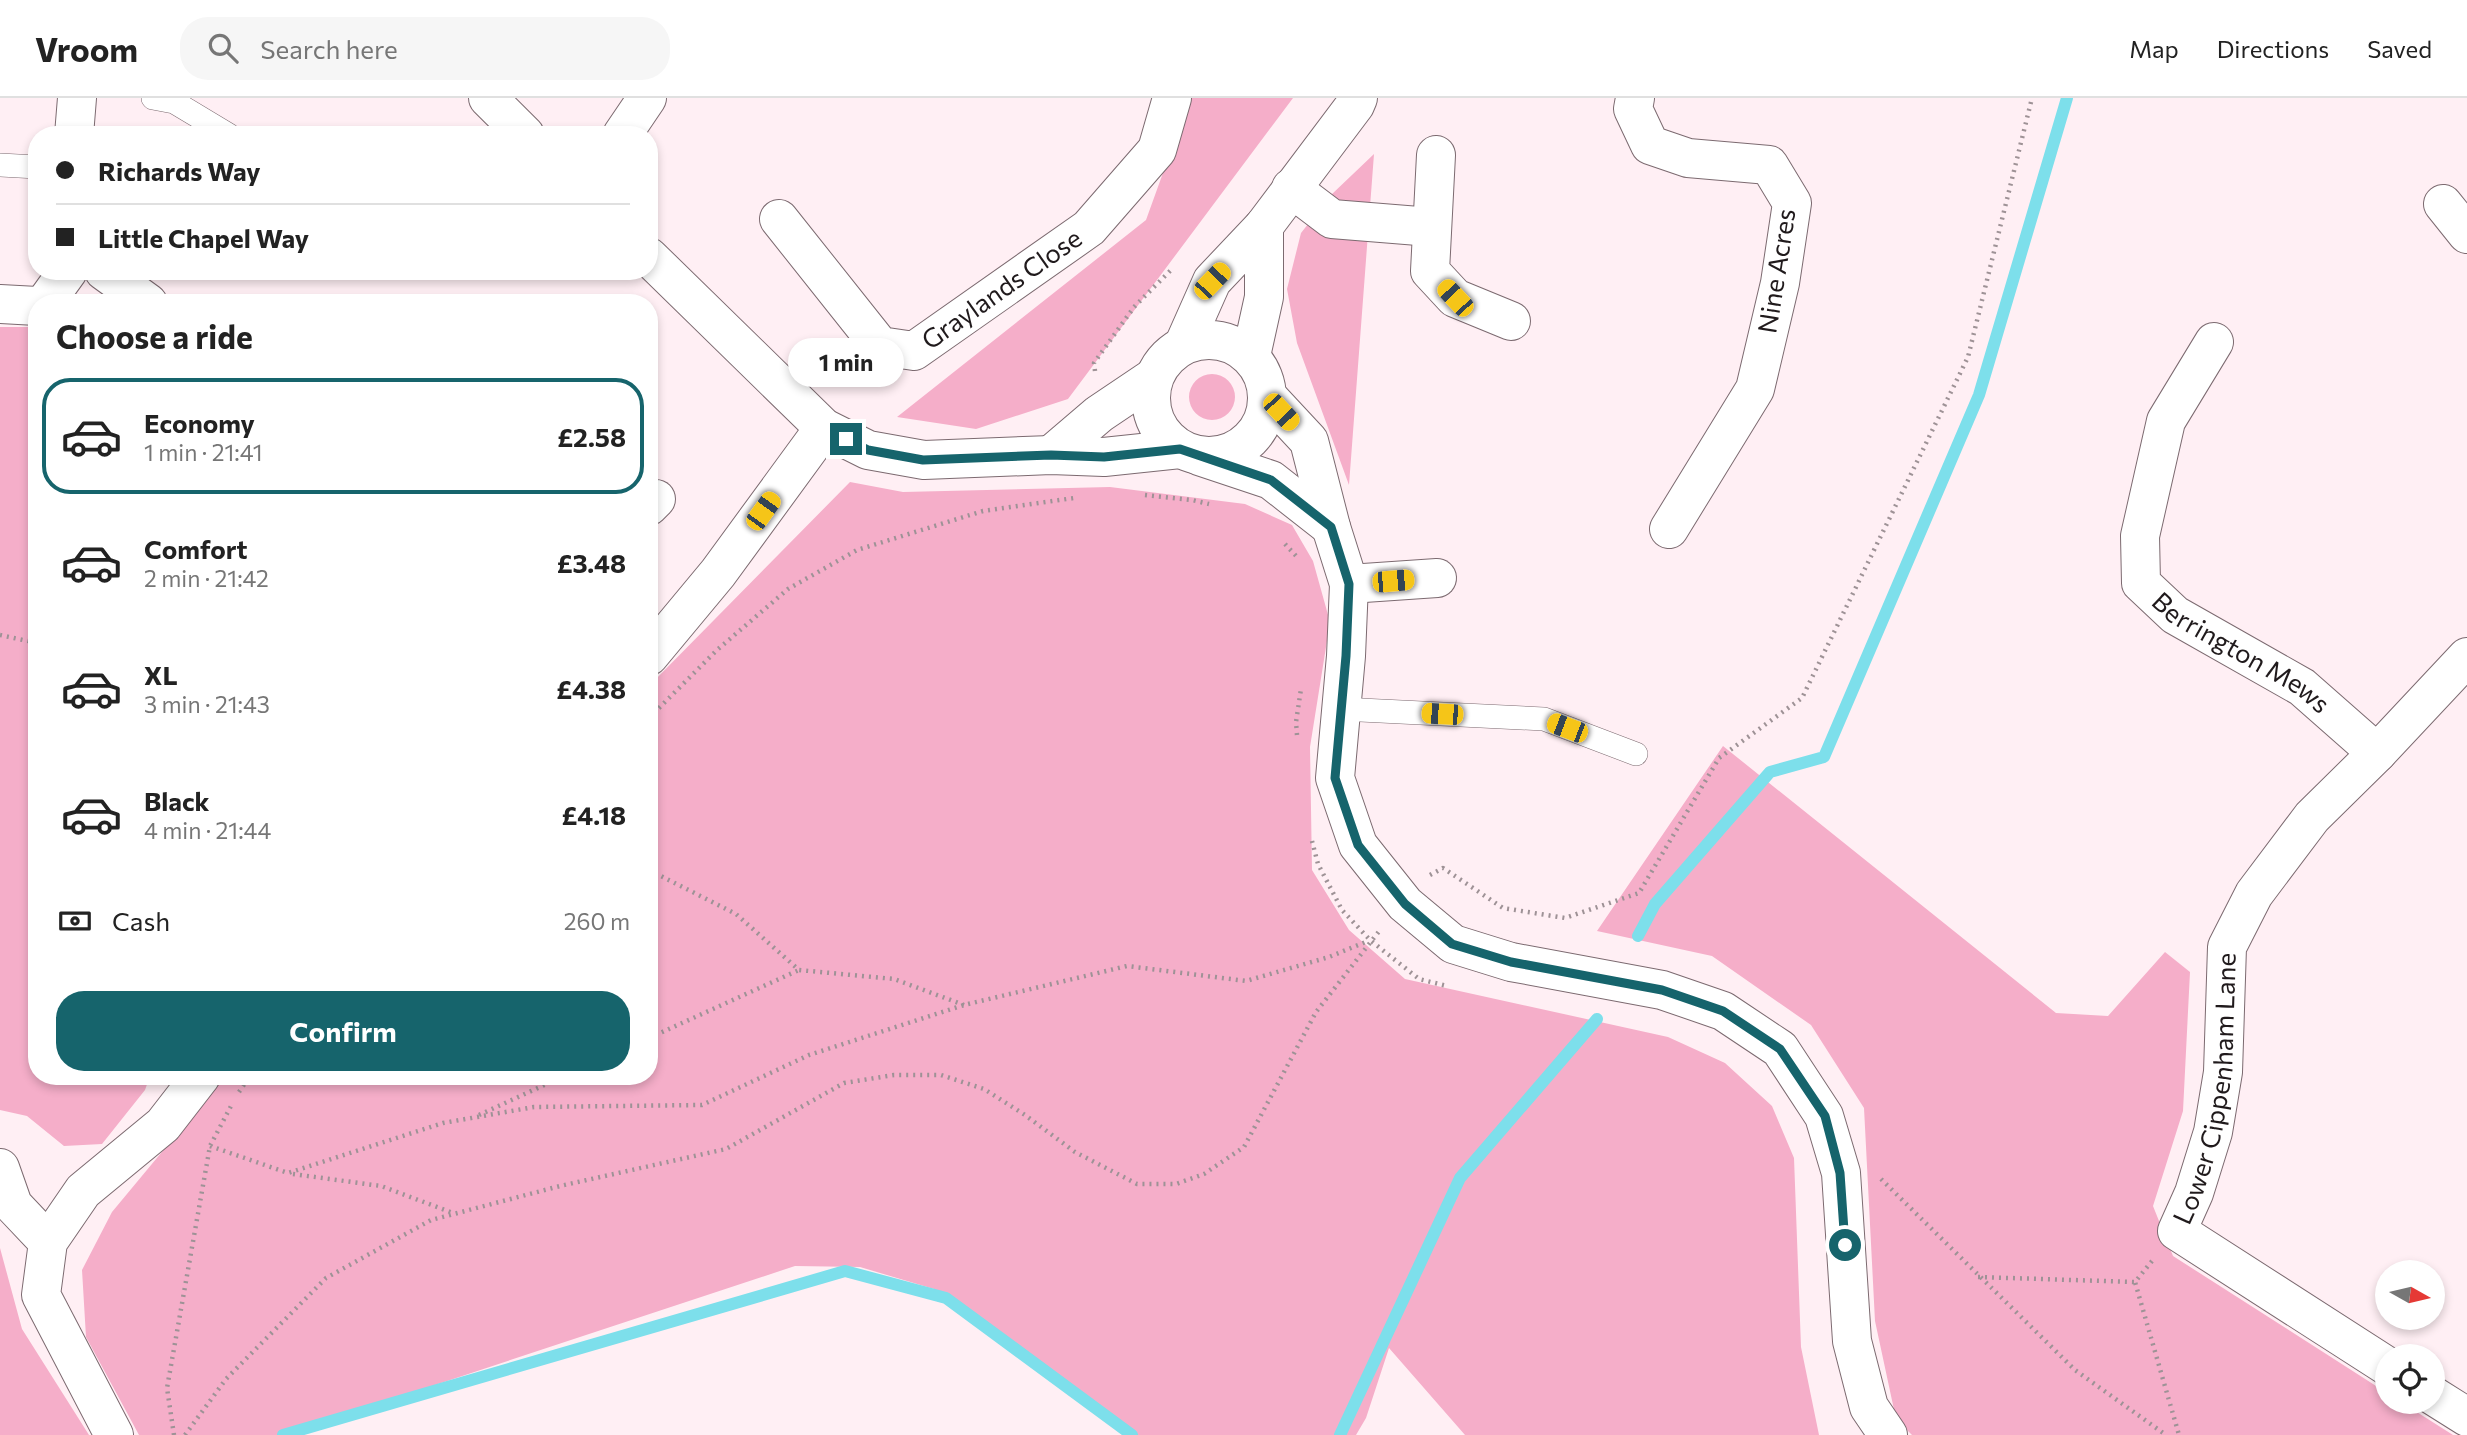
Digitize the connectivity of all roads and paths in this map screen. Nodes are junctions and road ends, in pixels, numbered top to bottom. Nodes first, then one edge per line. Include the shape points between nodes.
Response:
1 (77, 98) edge
2 (153, 98) edge
3 (488, 98) edge
4 (647, 98) edge
5 (1172, 98) edge
6 (1358, 98) edge
7 (1635, 98) edge
8 (2032, 98) edge
9 (75, 126) edge
10 (214, 126) edge
11 (516, 126) edge
12 (628, 126) edge
13 (1436, 155) dead end
14 (0, 165) edge
15 (28, 167) edge
16 (1291, 188) junction
17 (2443, 204) dead end
18 (779, 219) dead end
19 (1264, 226) junction
20 (1431, 227) junction
21 (2467, 234) edge
22 (658, 266) edge
23 (116, 280) edge
24 (136, 294) edge
25 (0, 304) edge
26 (28, 306) edge
27 (1511, 321) dead end
28 (2214, 342) dead end
29 (1184, 344) junction
30 (1251, 356) junction
31 (1154, 377) junction
32 (1268, 397) junction
33 (824, 428) junction
34 (1189, 452) junction
35 (1051, 455) junction
36 (1331, 527) junction
37 (1669, 529) dead end
38 (1437, 578) dead end
39 (1349, 584) junction
40 (0, 635) edge
41 (28, 641) edge
42 (658, 645) edge
43 (2467, 657) edge
44 (1340, 709) junction
45 (2377, 753) junction
46 (1636, 754) dead end
47 (658, 875) edge
48 (1405, 904) junction
49 (1370, 940) junction
50 (799, 970) junction
51 (964, 1005) junction
52 (658, 1034) edge
53 (194, 1085) edge
54 (244, 1085) edge
55 (544, 1085) edge
56 (472, 1118) junction
57 (210, 1146) junction
58 (0, 1168) edge
59 (288, 1173) junction
60 (1840, 1173) junction
61 (455, 1214) junction
62 (2177, 1231) junction
63 (48, 1241) junction
64 (1978, 1277) junction
65 (2134, 1282) junction
66 (2375, 1358) edge
67 (2445, 1403) edge
68 (2467, 1417) edge
69 (114, 1435) edge
70 (174, 1435) edge
71 (185, 1435) edge
72 (1888, 1435) edge
73 (2166, 1435) edge
74 (2179, 1435) edge

1 - 9 street
2 - 10 lane via 174,103
3 - 11 street
4 - 12 street
5 - 18 street, Graylands Close via 1157,150 1089,228 914,351 880,346
6 - 16 street
7 - 37 street, Nine Acres via 1633,109 1650,145 1688,158 1769,165 1792,203 1780,282 1755,388
8 - 48 path via 1968,357 1802,698 1719,758 1639,893 1565,918 1503,908 1443,867 1427,876
13 - 20 street
14 - 15 lane
16 - 19 street
16 - 20 street via 1332,219
17 - 21 street
19 - 29 street via 1212,281
19 - 30 street via 1264,297
20 - 27 street via 1430,271 1455,298
22 - 33 street
23 - 24 street
25 - 26 street
28 - 45 street, Berrington Mews via 2165,421 2140,536 2141,583 2175,615 2302,687
29 - 30 street via 1211,338 1231,343
29 - 31 street via 1168,355
30 - 32 street via 1262,373
31 - 34 street via 1150,397 1160,431
31 - 35 street via 1099,414
32 - 34 street via 1264,418 1254,435 1238,448 1219,455
32 - 36 street via 1309,441
33 - 35 street via 868,450 923,460
33 - 42 street via 718,573
34 - 35 street
34 - 36 street via 1271,480
36 - 39 street
38 - 39 street
39 - 44 street
40 - 41 path
43 - 45 street, Lower Cippenham Lane
44 - 46 lane via 1544,719
44 - 48 street via 1335,778 1358,845
45 - 62 street, Lower Cippenham Lane via 2312,817 2254,894 2227,947 2223,1072 2213,1132
47 - 50 path via 736,914
48 - 49 path
48 - 60 street via 1452,944 1511,962 1662,990 1723,1011 1780,1049 1825,1116
49 - 51 path via 1246,981 1127,966
49 - 61 path via 1316,1012 1244,1147 1204,1174 1176,1184 1137,1184 1075,1152 984,1089 941,1075 894,1075 844,1083 726,1149
50 - 51 path via 894,979
50 - 52 path
51 - 56 path via 808,1055 702,1105 534,1107
53 - 63 street via 163,1125 83,1191
54 - 57 path
55 - 56 path
56 - 59 path via 443,1123
57 - 59 path
57 - 70 path via 167,1388
58 - 63 street via 13,1205
59 - 61 path via 381,1186
60 - 64 path via 1882,1180
60 - 72 street via 1852,1341 1869,1407
61 - 71 path via 431,1220 326,1278 226,1379
62 - 65 path
62 - 66 street, Lower Cippenham Lane
63 - 69 street via 41,1295
64 - 65 path
64 - 73 path via 2075,1370
65 - 74 path
67 - 68 street

